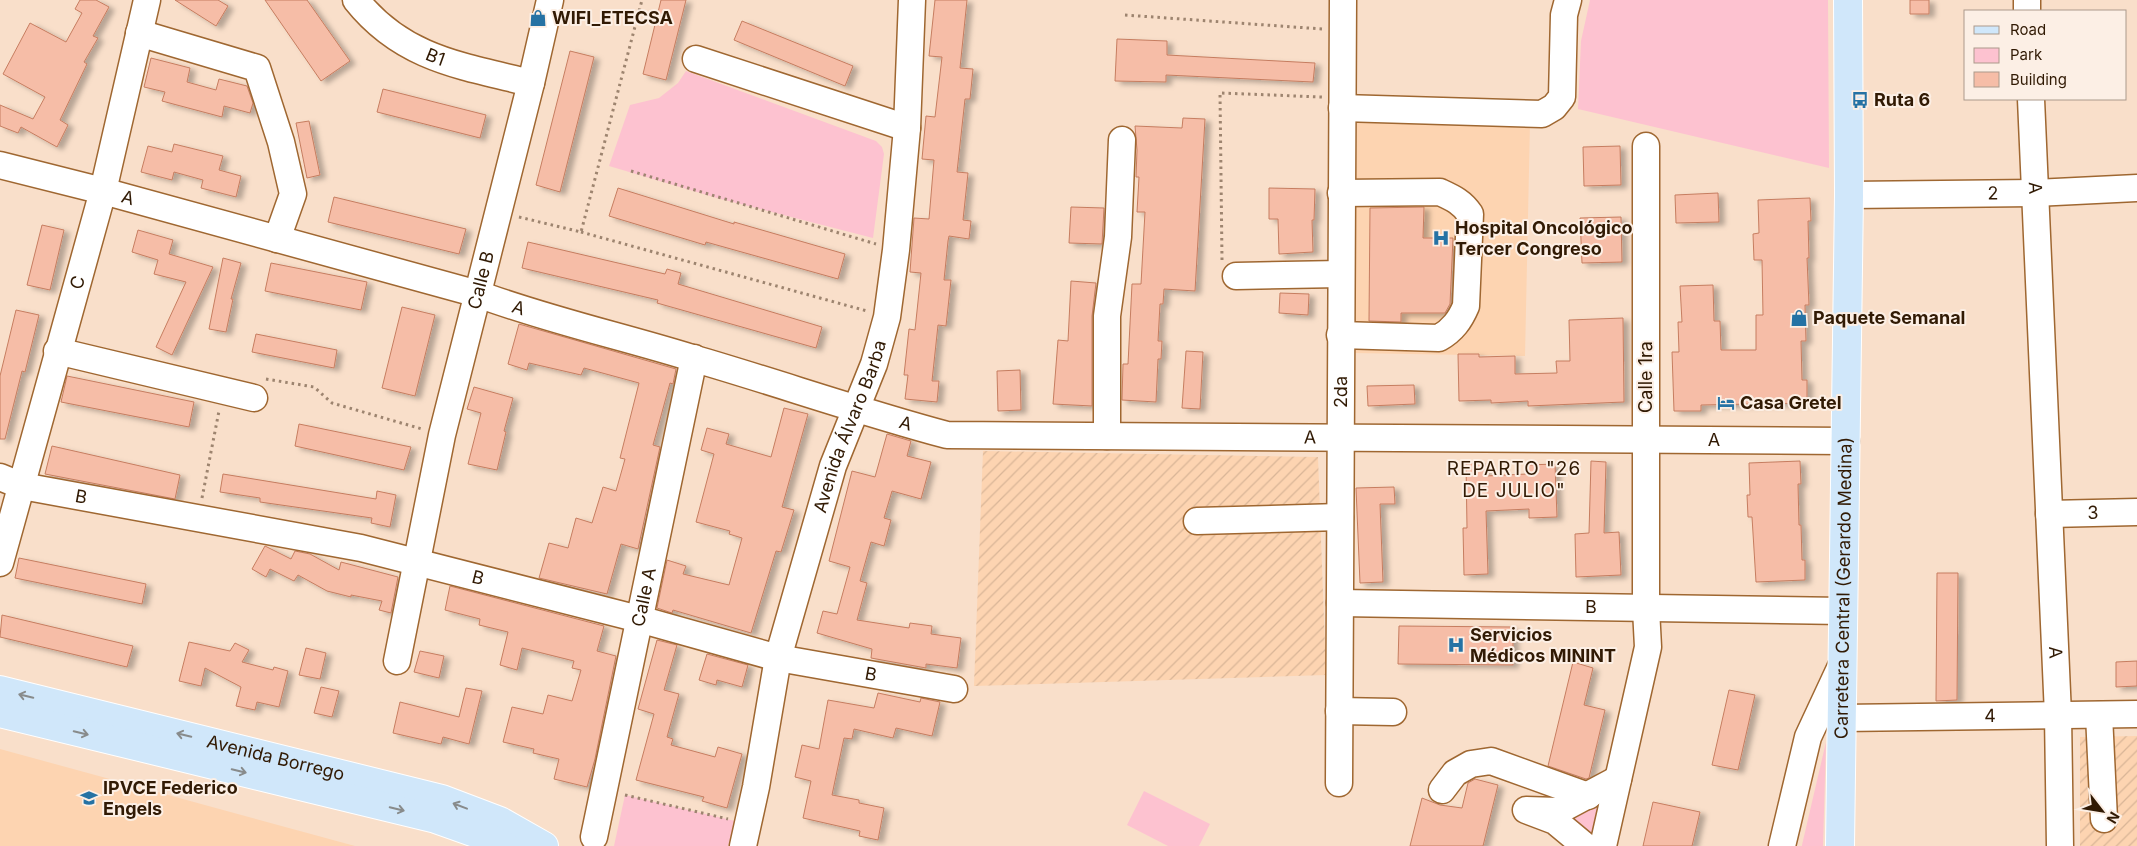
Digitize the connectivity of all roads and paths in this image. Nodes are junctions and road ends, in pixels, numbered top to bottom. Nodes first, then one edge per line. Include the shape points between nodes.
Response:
1 (147, 0) edge
2 (356, 0) edge
3 (550, 0) edge
4 (642, 0) edge
5 (912, 0) edge
6 (1343, 0) edge
7 (1568, 0) edge
8 (1848, 0) edge
9 (1126, 15) dead end
10 (1343, 30) junction
11 (139, 33) junction
12 (696, 59) dead end
13 (531, 83) junction
14 (2031, 100) edge
15 (1342, 103) junction
16 (907, 128) junction
17 (1122, 140) dead end
18 (1646, 146) dead end
19 (0, 165) edge
20 (631, 171) dead end
21 (2137, 188) edge
22 (103, 191) junction
23 (1341, 193) junction
24 (2035, 193) junction
25 (1849, 195) junction
26 (499, 212) junction
27 (581, 232) junction
28 (277, 239) junction
29 (896, 250) junction
30 (1341, 274) junction
31 (1236, 276) joint
32 (478, 294) junction
33 (886, 316) junction
34 (1340, 335) junction
35 (58, 351) junction
36 (694, 358) junction
37 (222, 390) junction
38 (254, 398) joint
39 (854, 409) junction
40 (442, 435) junction
41 (1107, 436) junction
42 (1340, 437) junction
43 (1646, 438) junction
44 (1846, 440) junction
45 (11, 481) edge
46 (2137, 512) edge
47 (2049, 514) junction
48 (1340, 517) junction
49 (198, 518) junction
50 (1197, 521) dead end
51 (415, 562) junction
52 (0, 563) edge
53 (1340, 603) junction
54 (1646, 609) junction
55 (1843, 611) junction
56 (639, 619) junction
57 (778, 658) junction
58 (397, 661) dead end
59 (1842, 664) junction
60 (954, 689) dead end
61 (0, 690) edge
62 (1339, 711) junction
63 (1393, 712) dead end
64 (0, 713) edge
65 (2137, 714) edge
66 (2058, 715) junction
67 (2099, 715) junction
68 (1842, 718) junction
69 (1618, 779) junction
70 (1339, 782) dead end
71 (604, 790) junction
72 (1442, 790) dead end
73 (1588, 796) junction
74 (2104, 819) dead end
75 (746, 835) edge
76 (594, 837) dead end
77 (505, 846) edge
78 (544, 846) edge
79 (1586, 846) edge
80 (1603, 846) edge
81 (1782, 846) edge
82 (1840, 846) edge
83 (2060, 846) edge

1 - 11 street, C
2 - 13 street, B1 via 393,36 419,51 442,61
3 - 13 street, Calle B
4 - 27 path
5 - 16 street, Avenida Álvaro Barba
6 - 10 street, 2da
7 - 15 street via 1564,15 1562,97 1542,114
8 - 25 main road, Carretera Central (Gerardo Medina)
9 - 10 path
10 - 15 street, 2da
11 - 22 street, C
11 - 28 street via 257,68 281,142 293,194
12 - 16 street
13 - 26 street, Calle B
14 - 24 street, A
15 - 23 street, 2da
15 - 31 path via 1220,93 1222,272
16 - 29 street, Avenida Álvaro Barba
17 - 41 street via 1118,237 1107,316
18 - 43 street, Calle 1ra
19 - 22 street, A
20 - 29 path
21 - 24 street, 2
22 - 28 street, A
22 - 35 street, C
23 - 30 street, 2da
23 - 34 street via 1440,192 1465,206 1470,214 1466,306 1450,332 1438,338
24 - 25 street, 2
24 - 47 street, A
25 - 44 main road, Carretera Central (Gerardo Medina)
26 - 27 path
26 - 32 street, Calle B
27 - 33 path
28 - 32 street, A
29 - 33 street, Avenida Álvaro Barba
30 - 31 street
30 - 34 street, 2da
32 - 36 street, A
32 - 40 street, Calle B
33 - 39 street, Avenida Álvaro Barba via 874,364
34 - 42 street, 2da
35 - 37 street
35 - 45 street, C
36 - 39 street, A
36 - 56 street, Calle A
37 - 38 street
37 - 49 path
38 - 40 path via 259,378 314,387 332,403
39 - 41 street, A via 947,435
39 - 57 street, Avenida Álvaro Barba via 833,466
40 - 51 street, Calle B
41 - 42 street, A
42 - 43 street, A
42 - 48 street, 2da
43 - 44 street, A
43 - 54 street, Calle 1ra
44 - 55 main road, Carretera Central (Gerardo Medina)
45 - 49 street, B
45 - 52 street, C
46 - 47 street, 3
47 - 66 street, A
48 - 50 street
48 - 53 street, 2da
49 - 51 street, B via 361,548
51 - 56 street, B
51 - 58 street, Calle B
53 - 54 street, B
53 - 62 street, 2da
54 - 55 street, B
54 - 69 street, Calle 1ra via 1648,647
55 - 59 main road, Carretera Central (Gerardo Medina)
56 - 57 street, B
56 - 71 street, Calle A
57 - 60 street, B
57 - 75 street, Avenida Álvaro Barba
59 - 68 main road, Carretera Central (Gerardo Medina)
59 - 81 street via 1808,737
78 -> 61 main road, Avenida Borrego via 500,821 442,799
62 - 63 street
62 - 70 street, 2da
64 -> 77 main road, Avenida Borrego via 436,818
65 - 67 street, 4
66 - 67 street, 4
66 - 68 street, 4
66 - 83 street, A
67 - 74 street
68 - 82 main road, Carretera Central (Gerardo Medina)
69 - 73 street
69 - 80 street, Calle 1ra
71 - 75 path
71 - 76 street, Calle A
72 - 73 street via 1455,773 1471,764 1491,761
73 - 79 street via 1558,811 1526,810 1555,821

